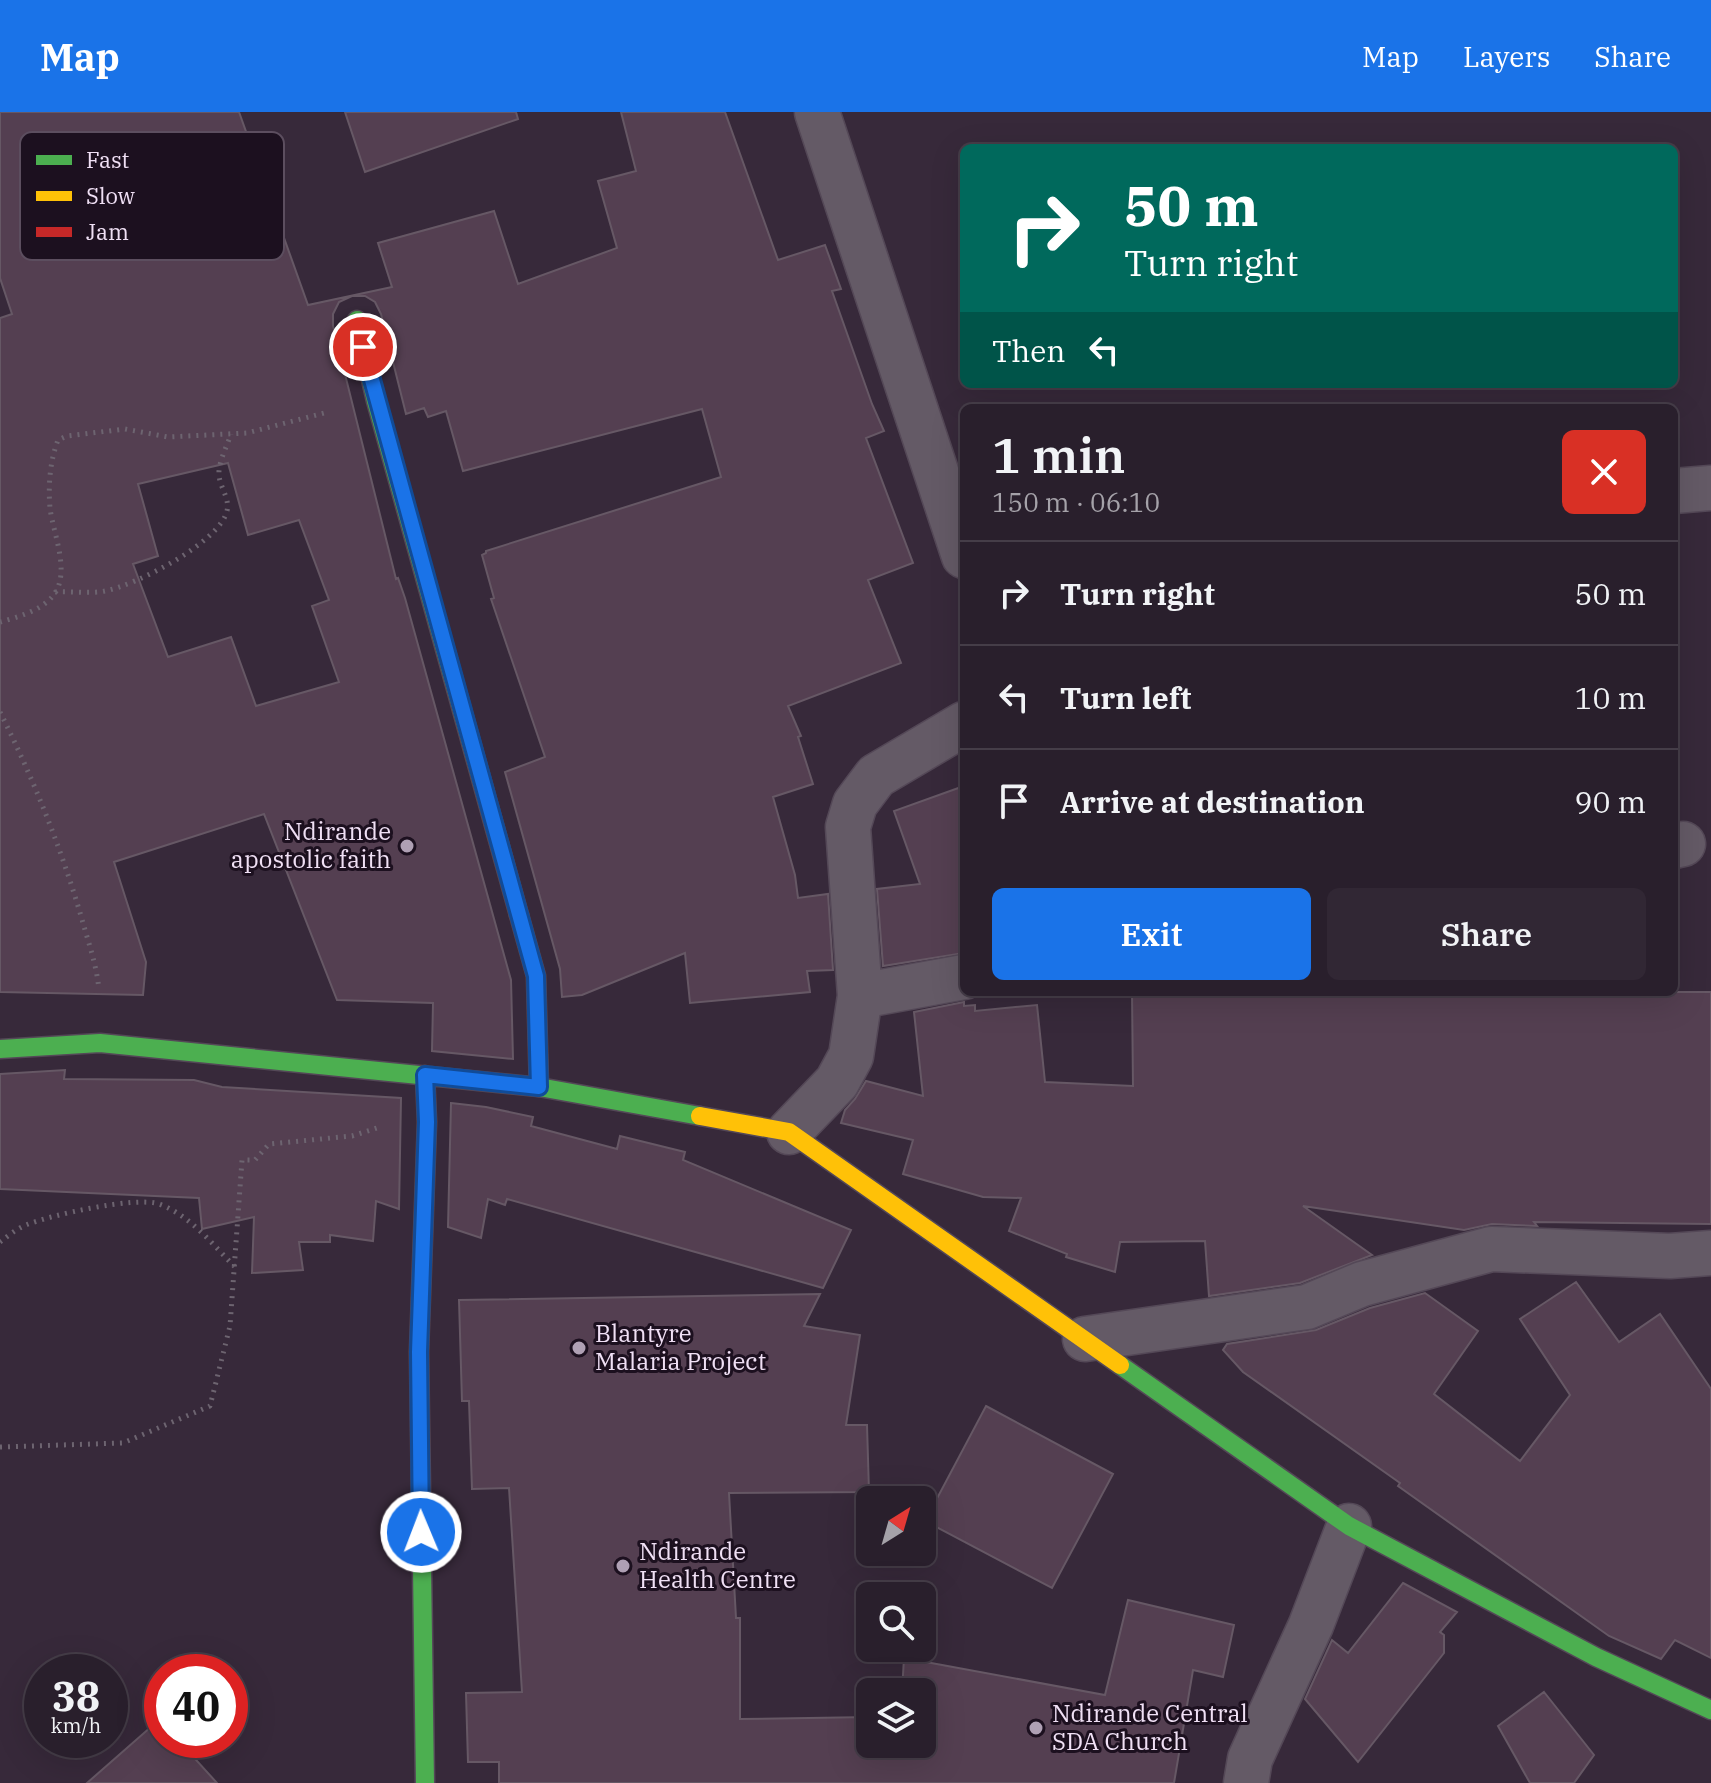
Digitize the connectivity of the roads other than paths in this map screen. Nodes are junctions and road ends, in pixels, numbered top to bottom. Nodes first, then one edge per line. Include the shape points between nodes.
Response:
1 (817, 112) edge
2 (357, 320) dead end
3 (1711, 488) edge
4 (1678, 491) edge
5 (960, 544) edge
6 (960, 726) edge
7 (960, 978) edge
8 (860, 996) junction
9 (0, 1049) edge
10 (425, 1075) junction
11 (539, 1087) junction
12 (789, 1132) junction
13 (1711, 1253) edge
14 (1085, 1339) junction
15 (1349, 1526) junction
16 (1711, 1710) edge
17 (425, 1783) edge
18 (1246, 1783) edge

1 - 5 street
2 - 11 street via 536,976
3 - 4 street
6 - 8 street via 876,776 855,804 848,827
7 - 8 street
8 - 12 street via 851,1056 837,1082
9 - 10 street via 100,1043
10 - 11 street
10 - 17 street via 419,1352
11 - 12 street
12 - 14 street
13 - 14 street via 1491,1249 1362,1284 1307,1307
14 - 15 street
15 - 16 street via 1596,1657
15 - 18 street via 1250,1759

